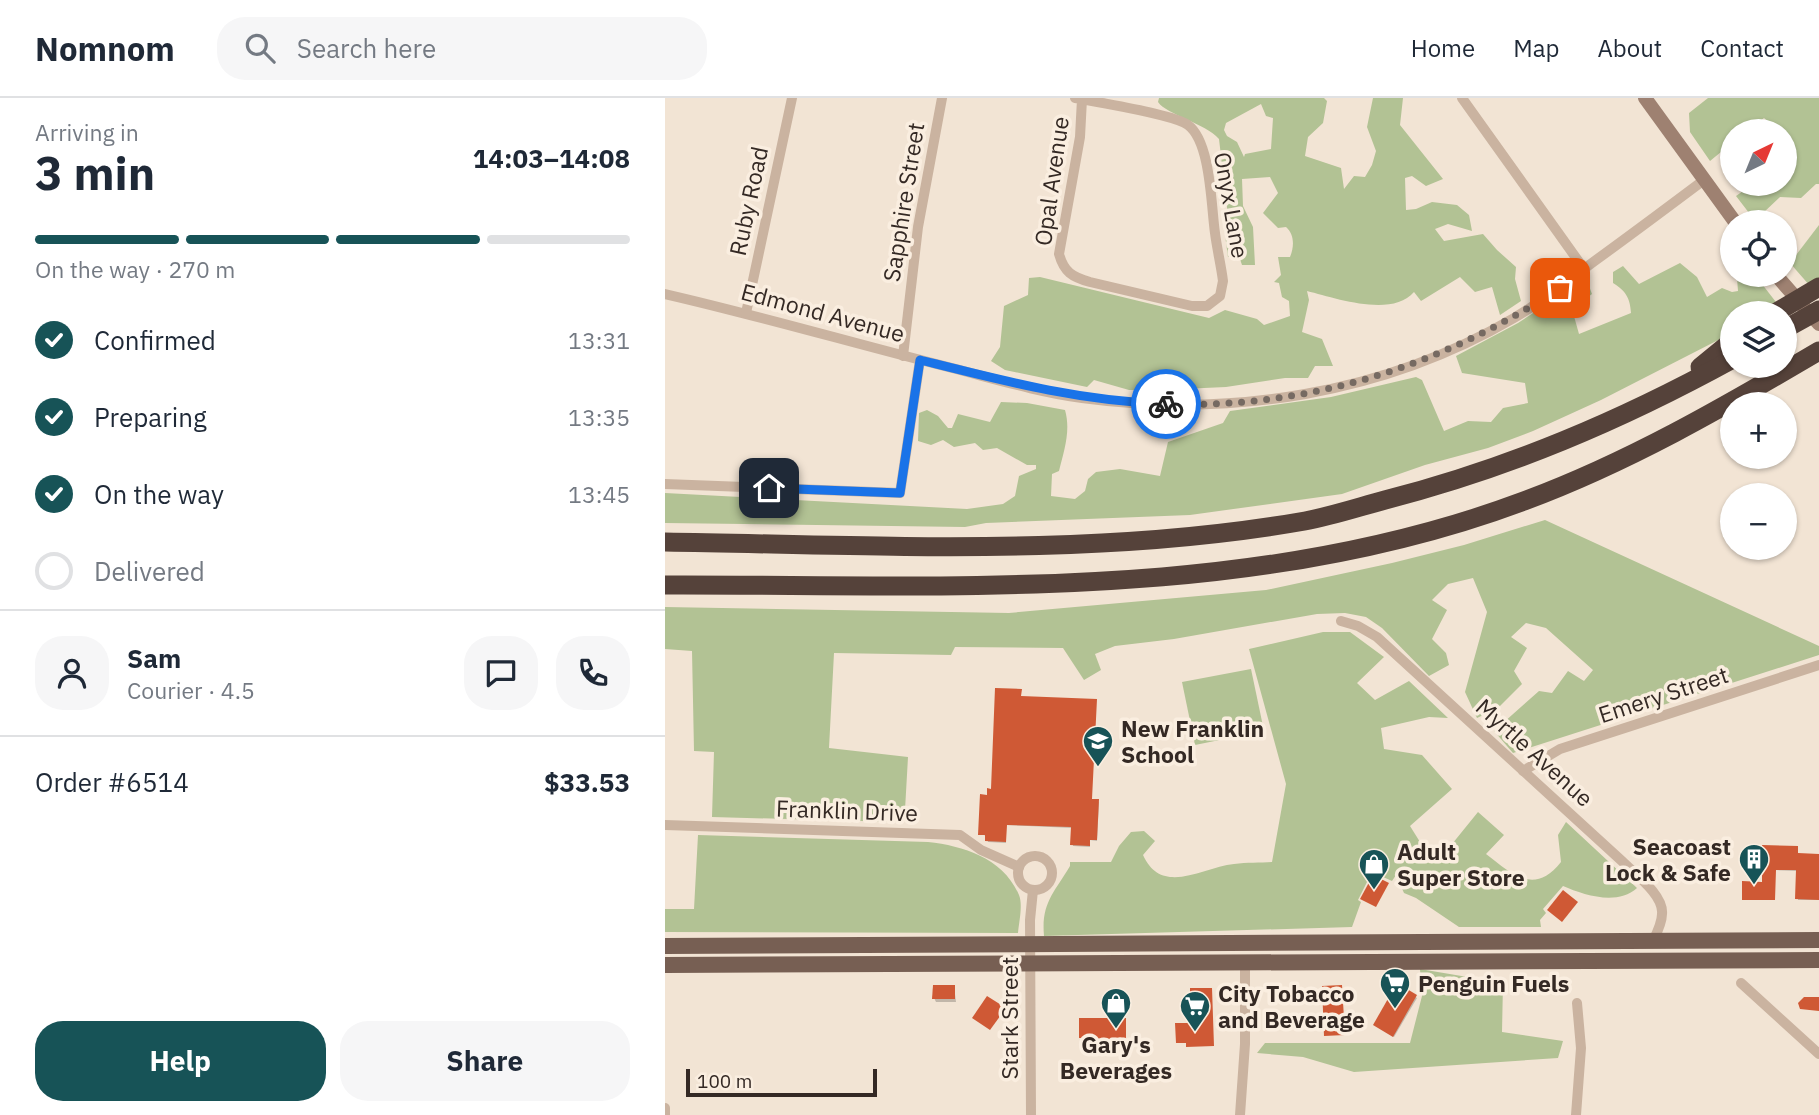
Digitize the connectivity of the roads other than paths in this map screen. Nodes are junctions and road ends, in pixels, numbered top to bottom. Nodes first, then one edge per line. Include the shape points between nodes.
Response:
1 (792, 98) edge
2 (942, 98) edge
3 (1462, 98) edge
4 (1645, 98) edge
5 (1079, 99) edge
6 (1704, 180) junction
7 (1726, 210) edge
8 (1584, 269) junction
9 (1787, 287) edge
10 (1818, 288) edge
11 (665, 294) edge
12 (1220, 296) joint
13 (1797, 307) edge
14 (1819, 310) edge
15 (745, 313) junction
16 (1797, 316) edge
17 (1819, 324) edge
18 (1720, 352) edge
19 (1818, 352) edge
20 (903, 356) junction
21 (920, 360) junction
22 (1720, 366) edge
23 (1677, 390) junction
24 (665, 485) edge
25 (665, 542) edge
26 (665, 585) edge
27 (1341, 621) dead end
28 (1819, 665) edge
29 (1523, 771) junction
30 (665, 825) edge
31 (1019, 867) junction
32 (1033, 890) junction
33 (1819, 940) edge
34 (1653, 941) junction
35 (665, 946) edge
36 (1819, 960) edge
37 (1245, 962) junction
38 (665, 965) edge
39 (1741, 983) dead end
40 (1577, 1003) dead end
41 (1819, 1054) edge
42 (665, 1108) edge
43 (665, 1115) edge
44 (1031, 1115) edge
45 (1240, 1115) edge
46 (1576, 1115) edge

1 - 15 street, Ruby Road
2 - 20 street, Sapphire Street via 918,227
3 - 8 street
4 - 6 street
5 - 12 street, Onyx Lane via 1187,124 1197,135 1206,162 1223,281
5 - 12 street, Opal Avenue via 1080,137 1059,254 1063,269 1075,278 1192,306 1207,306
6 - 7 street
6 - 8 street, Edmond Avenue
8 - 21 street, Edmond Avenue via 1514,318 1432,357 1339,387 1265,401 1206,405 1082,398
9 - 17 street
10 - 13 highway
11 - 15 street, Edmond Avenue
14 - 16 highway
15 - 20 street, Edmond Avenue
18 - 23 highway
19 - 26 highway via 1696,421 1566,485 1480,517 1347,552 1249,569 1114,582
20 - 21 street, Edmond Avenue
21 - 24 street via 900,493
22 - 23 highway
23 - 25 highway via 1503,466 1308,521 1203,536 1057,546
27 - 29 street, Myrtle Avenue via 1377,637
28 - 29 street, Emery Street via 1560,749
29 - 34 street, Myrtle Avenue via 1655,895 1662,914
30 - 31 street, Franklin Drive via 960,835
31 - 32 street via 1020,879
31 - 32 street via 1032,856 1049,863 1050,882
32 - 44 street, Stark Street
33 - 34 main road
34 - 35 main road
36 - 37 main road
37 - 38 main road
37 - 45 street
39 - 41 street
40 - 46 street via 1581,1048
42 - 43 street

